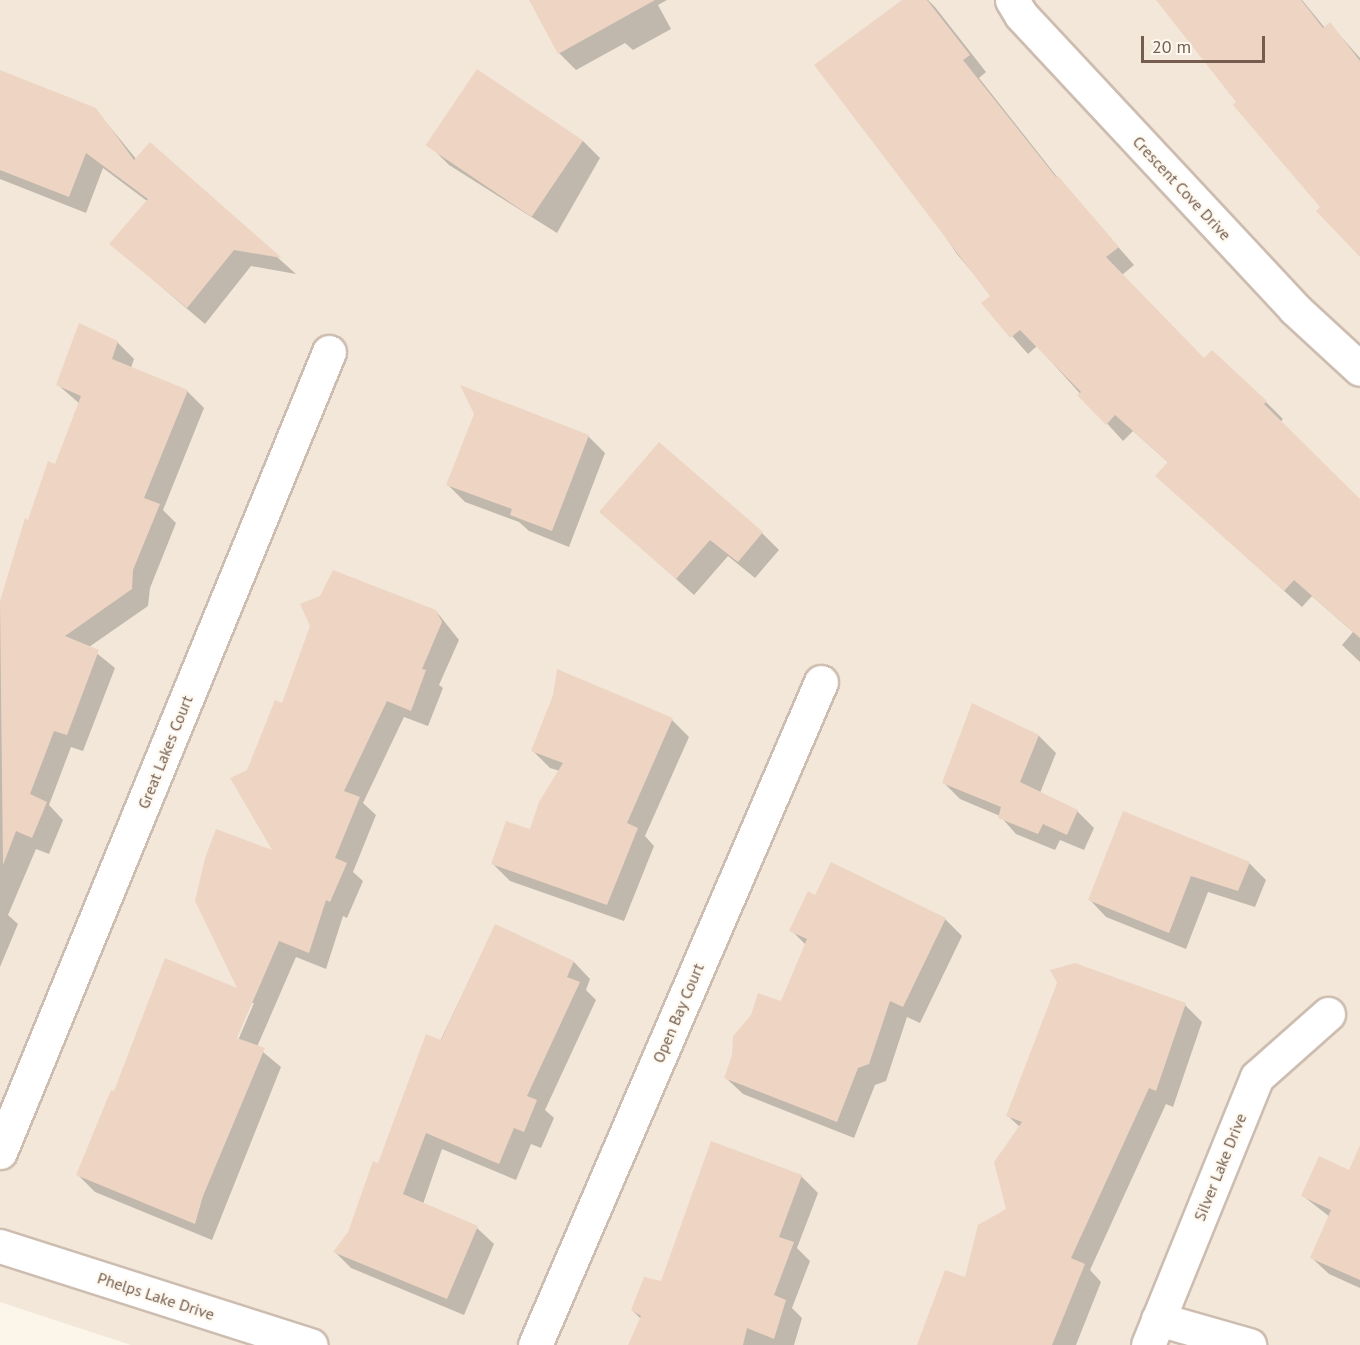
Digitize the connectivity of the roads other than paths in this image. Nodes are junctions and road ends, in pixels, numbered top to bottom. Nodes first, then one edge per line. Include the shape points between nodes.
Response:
1 (1024, 5) edge
2 (329, 352) dead end
3 (1360, 369) edge
4 (821, 682) dead end
5 (1328, 1014) dead end
6 (0, 1152) edge
7 (0, 1246) edge
8 (1153, 1332) edge
9 (311, 1345) edge
10 (535, 1345) edge
11 (1249, 1345) edge

1 - 3 street, Crescent Cove Drive via 1295,309
2 - 6 street, Great Lakes Court
4 - 10 street, Open Bay Court
5 - 8 street, Silver Lake Drive via 1257,1077
7 - 9 street, Phelps Lake Drive
8 - 11 street

